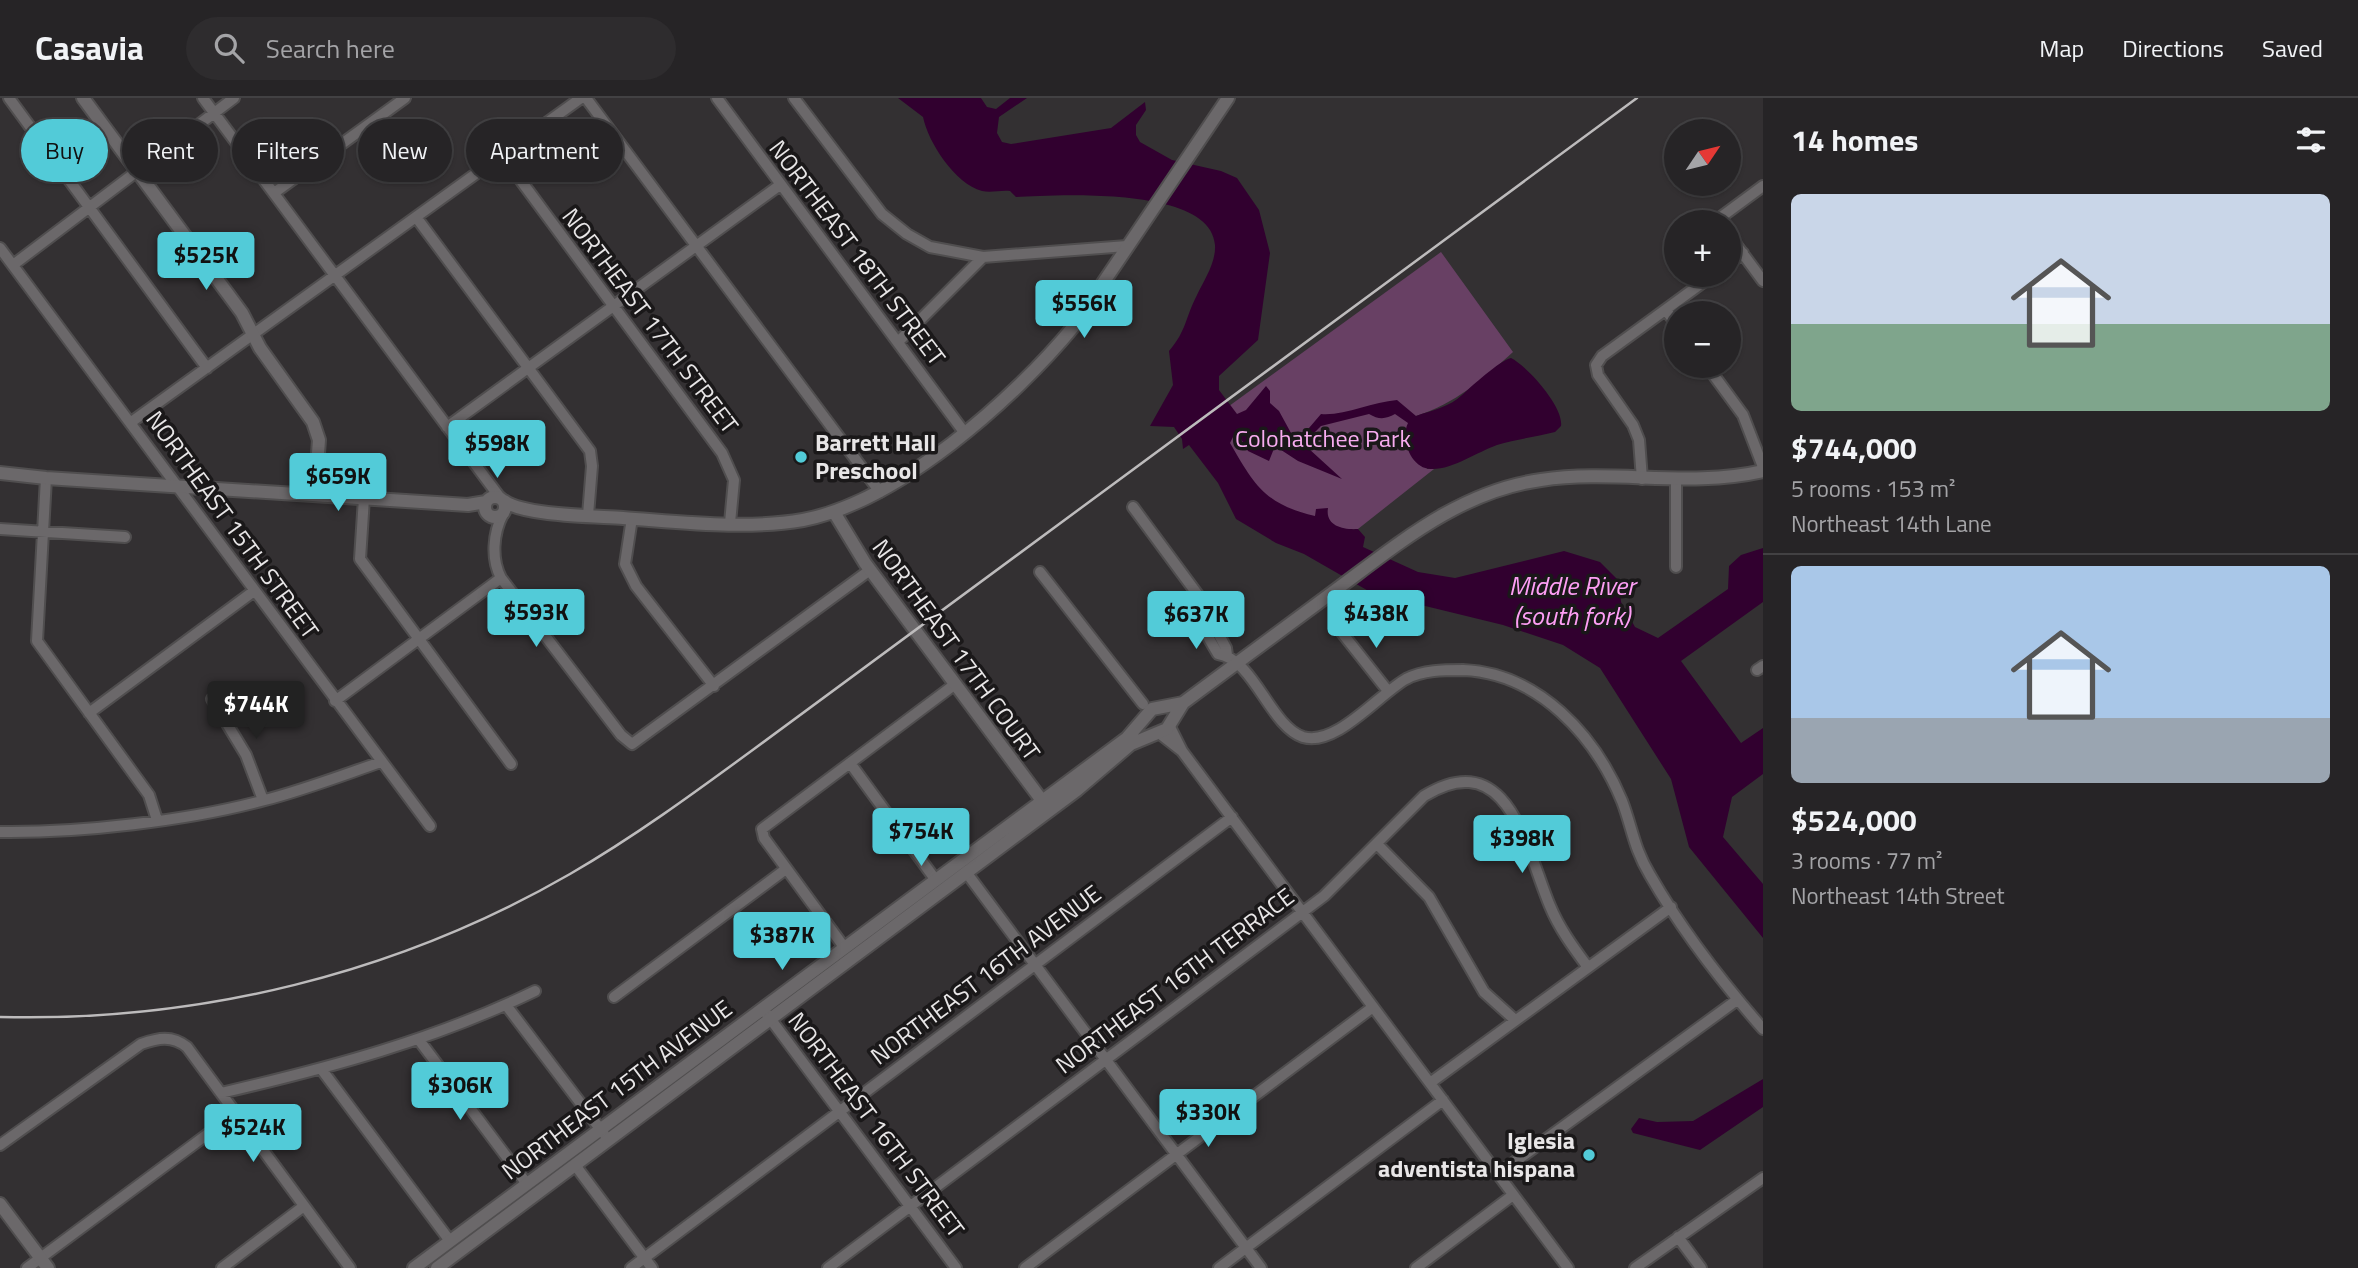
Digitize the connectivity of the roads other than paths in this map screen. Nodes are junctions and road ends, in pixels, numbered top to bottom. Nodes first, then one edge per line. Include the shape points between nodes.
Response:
1 (9, 98) edge
2 (83, 98) edge
3 (203, 98) edge
4 (234, 98) edge
5 (405, 98) edge
6 (583, 98) edge
7 (717, 98) edge
8 (794, 98) edge
9 (1228, 98) edge
10 (214, 113) junction
11 (206, 119) edge
12 (553, 119) edge
13 (122, 152) edge
14 (466, 181) edge
15 (123, 182) edge
16 (144, 182) edge
17 (522, 182) edge
18 (780, 186) junction
19 (1763, 186) edge
20 (274, 193) junction
21 (89, 207) junction
22 (1732, 210) edge
23 (416, 217) junction
24 (696, 245) junction
25 (1127, 246) junction
26 (0, 248) edge
27 (1741, 250) edge
28 (1743, 253) joint
29 (983, 257) junction
30 (13, 265) junction
31 (335, 275) junction
32 (1763, 281) edge
33 (1697, 287) edge
34 (1678, 301) edge
35 (612, 307) junction
36 (1664, 311) edge
37 (254, 334) junction
38 (898, 342) junction
39 (529, 367) junction
40 (207, 368) junction
41 (1716, 378) edge
42 (130, 423) junction
43 (447, 427) junction
44 (964, 432) junction
45 (1763, 469) edge
46 (0, 472) edge
47 (46, 478) junction
48 (1642, 478) junction
49 (1676, 481) junction
50 (178, 485) junction
51 (880, 492) junction
52 (315, 494) junction
53 (364, 498) junction
54 (496, 507) junction
55 (1133, 507) dead end
56 (834, 512) junction
57 (587, 515) junction
58 (632, 518) junction
59 (730, 523) junction
60 (0, 529) edge
61 (45, 531) junction
62 (125, 537) dead end
63 (1675, 567) dead end
64 (870, 570) junction
65 (1040, 572) dead end
66 (500, 578) junction
67 (254, 590) junction
68 (1339, 629) dead end
69 (419, 640) junction
70 (1232, 659) junction
71 (954, 685) junction
72 (714, 686) junction
73 (1388, 691) junction
74 (212, 699) dead end
75 (335, 701) junction
76 (1183, 703) junction
77 (1151, 711) junction
78 (89, 713) junction
79 (1163, 728) junction
80 (382, 762) junction
81 (850, 763) junction
82 (511, 764) dead end
83 (263, 800) junction
84 (1041, 800) junction
85 (1049, 811) junction
86 (1232, 817) junction
87 (157, 820) junction
88 (430, 826) dead end
89 (0, 832) edge
90 (1378, 845) junction
91 (786, 869) junction
92 (965, 872) junction
93 (935, 879) junction
94 (1671, 907) junction
95 (1303, 912) junction
96 (844, 947) junction
97 (1035, 965) junction
98 (1587, 967) junction
99 (534, 991) dead end
100 (614, 998) dead end
101 (1737, 1000) junction
102 (506, 1005) junction
103 (1373, 1007) junction
104 (766, 1013) junction
105 (1515, 1020) junction
106 (1763, 1029) edge
107 (419, 1040) junction
108 (1105, 1058) junction
109 (322, 1070) junction
110 (1430, 1083) junction
111 (221, 1093) junction
112 (1443, 1100) junction
113 (839, 1111) junction
114 (236, 1113) junction
115 (604, 1134) junction
116 (0, 1145) edge
117 (1175, 1154) junction
118 (575, 1164) junction
119 (1498, 1174) junction
120 (1762, 1181) edge
121 (527, 1184) junction
122 (1513, 1195) junction
123 (0, 1204) edge
124 (304, 1206) junction
125 (911, 1208) junction
126 (1678, 1237) junction
127 (450, 1241) junction
128 (1246, 1248) junction
129 (645, 1258) junction
130 (44, 1263) edge
131 (27, 1268) edge
132 (222, 1268) edge
133 (350, 1268) edge
134 (414, 1268) edge
135 (437, 1268) edge
136 (631, 1268) edge
137 (652, 1268) edge
138 (828, 1268) edge
139 (957, 1268) edge
140 (1025, 1268) edge
141 (1219, 1268) edge
142 (1261, 1268) edge
143 (1416, 1268) edge
144 (1568, 1268) edge
145 (1635, 1268) edge
146 (1700, 1268) edge

1 - 21 street
2 - 13 street
3 - 10 street
4 - 10 street
5 - 20 street
6 - 12 street
6 - 24 street
7 - 18 street, NORTHEAST 18TH STREET
8 - 29 street via 890,220 930,247
9 - 25 street
10 - 11 street
10 - 20 street
14 - 23 street
15 - 21 street
16 - 37 street
17 - 35 street, NORTHEAST 17TH STREET
18 - 24 street
18 - 38 street, NORTHEAST 18TH STREET
19 - 22 street
20 - 31 street
21 - 30 street
21 - 40 street
23 - 31 street
23 - 39 street
24 - 35 street
24 - 51 street
25 - 29 street
25 - 44 street via 1047,358
26 - 30 street, NORTHEAST 15TH STREET
27 - 28 street
28 - 32 street
29 - 38 street
30 - 42 street, NORTHEAST 15TH STREET
31 - 37 street
31 - 43 street
33 - 34 street
35 - 39 street
35 - 59 street, NORTHEAST 17TH STREET via 731,468
36 - 48 street via 1596,365 1598,375 1633,425
37 - 40 street
37 - 52 street via 313,422 319,440
38 - 44 street, NORTHEAST 18TH STREET
39 - 43 street
39 - 57 street via 590,450
40 - 42 street
41 - 45 street via 1743,415
42 - 50 street, NORTHEAST 15TH STREET
43 - 54 street via 487,482
44 - 51 street
45 - 49 street, NORTHEAST 15TH AVENUE via 1713,480
46 - 47 street
47 - 50 street
47 - 61 street
48 - 49 street, NORTHEAST 15TH AVENUE
48 - 70 street, NORTHEAST 15TH AVENUE via 1569,477 1514,484 1454,508
49 - 63 street
50 - 52 street
50 - 67 street, NORTHEAST 15TH STREET
51 - 56 street
52 - 53 street
53 - 54 street
53 - 69 street via 360,559
54 - 57 street
54 - 66 street via 494,565
55 - 70 street via 1201,603 1210,642 1218,654
56 - 59 street via 769,524
56 - 64 street, NORTHEAST 17TH COURT
57 - 58 street
58 - 59 street
58 - 72 street via 625,564 630,575
60 - 61 street
61 - 62 street
61 - 78 street via 37,641
64 - 71 street, NORTHEAST 17TH COURT
64 - 72 street
65 - 77 street
66 - 69 street
66 - 72 street via 632,744
67 - 75 street, NORTHEAST 15TH STREET
67 - 78 street
68 - 73 street
69 - 75 street
69 - 82 street
70 - 73 street via 1302,737 1328,738
70 - 76 street, NORTHEAST 15TH AVENUE
71 - 81 street
71 - 84 street, NORTHEAST 17TH COURT
73 - 94 street via 1425,672 1474,671 1502,678 1553,705 1598,755 1623,804 1642,862
74 - 83 street via 246,755
75 - 80 street, NORTHEAST 15TH STREET
76 - 77 street, NORTHEAST 15TH AVENUE
76 - 79 street, NORTHEAST 15TH AVENUE
77 - 79 street via 1168,714
77 - 79 street via 1148,729
77 - 84 street, NORTHEAST 15TH AVENUE via 1127,738
78 - 87 street via 149,795
79 - 85 street, NORTHEAST 15TH AVENUE via 1131,744
79 - 86 street
80 - 83 street
80 - 88 street, NORTHEAST 15TH STREET
81 - 91 street via 762,829
81 - 93 street
83 - 87 street
84 - 85 street, NORTHEAST 17TH COURT
84 - 93 street, NORTHEAST 15TH AVENUE
85 - 92 street, NORTHEAST 15TH AVENUE
86 - 95 street
86 - 97 street, NORTHEAST 16TH AVENUE
87 - 89 street via 44,833
90 - 95 street, NORTHEAST 16TH TERRACE
90 - 98 street, NORTHEAST 16TH TERRACE via 1424,796 1456,780 1494,790 1524,833 1552,910
90 - 105 street via 1429,897 1484,992
91 - 96 street
91 - 100 street
92 - 97 street
92 - 104 street, NORTHEAST 15TH AVENUE
93 - 96 street, NORTHEAST 15TH AVENUE
94 - 98 street
94 - 101 street
95 - 103 street
95 - 108 street, NORTHEAST 16TH TERRACE
96 - 104 street, NORTHEAST 15TH AVENUE
97 - 108 street
97 - 113 street, NORTHEAST 16TH AVENUE
98 - 105 street
99 - 102 street
101 - 106 street
101 - 119 street
102 - 107 street
102 - 115 street
103 - 110 street
103 - 117 street
104 - 113 street, NORTHEAST 16TH STREET
104 - 115 street, NORTHEAST 15TH AVENUE
105 - 110 street
107 - 109 street
107 - 121 street
108 - 117 street
108 - 125 street, NORTHEAST 16TH TERRACE
109 - 111 street
109 - 127 street
110 - 112 street
111 - 114 street
111 - 116 street via 187,1046 178,1039 157,1038 141,1044
112 - 119 street
112 - 128 street
113 - 125 street, NORTHEAST 16TH STREET
113 - 129 street, NORTHEAST 16TH AVENUE
114 - 124 street
114 - 130 street
115 - 118 street, NORTHEAST 15TH AVENUE
115 - 121 street, NORTHEAST 15TH AVENUE
117 - 128 street
117 - 140 street
118 - 129 street
118 - 135 street, NORTHEAST 15TH AVENUE
119 - 122 street
120 - 126 street
121 - 127 street, NORTHEAST 15TH AVENUE
122 - 143 street
122 - 144 street
123 - 130 street
124 - 132 street
124 - 133 street
125 - 138 street, NORTHEAST 16TH TERRACE
125 - 139 street, NORTHEAST 16TH STREET
126 - 145 street
126 - 146 street
127 - 134 street, NORTHEAST 15TH AVENUE
128 - 141 street
128 - 142 street
129 - 136 street, NORTHEAST 16TH AVENUE
129 - 137 street
130 - 131 street

